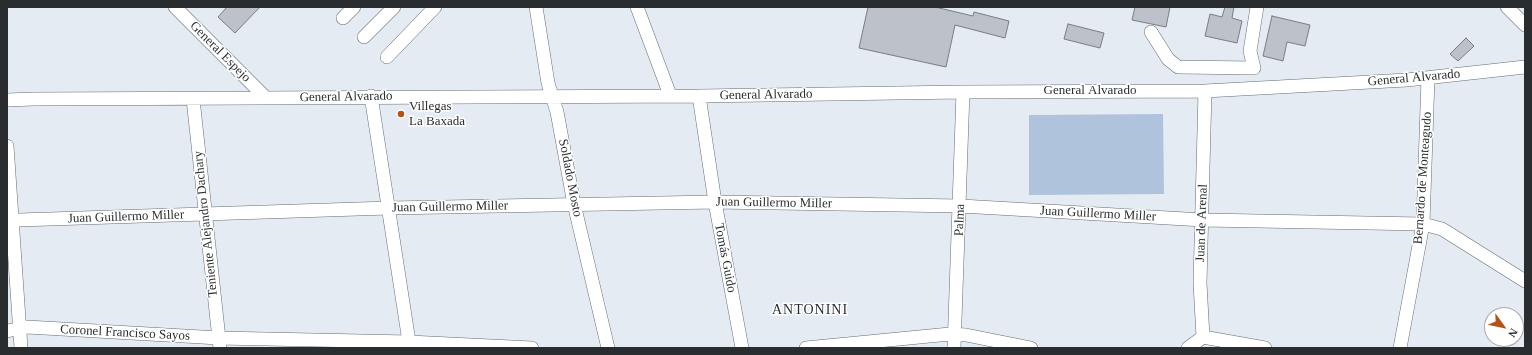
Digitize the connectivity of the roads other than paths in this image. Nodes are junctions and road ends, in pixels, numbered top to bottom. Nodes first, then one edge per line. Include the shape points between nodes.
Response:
1 (175, 7) edge
2 (354, 7) edge
3 (394, 7) edge
4 (435, 7) edge
5 (536, 7) edge
6 (637, 7) edge
7 (1257, 7) edge
8 (1507, 7) edge
9 (343, 18) dead end
10 (1525, 25) edge
11 (1151, 32) dead end
12 (364, 37) dead end
13 (387, 57) dead end
14 (1525, 67) edge
15 (1428, 78) junction
16 (1205, 91) junction
17 (963, 92) junction
18 (552, 95) junction
19 (670, 95) junction
20 (371, 96) junction
21 (698, 96) junction
22 (265, 97) junction
23 (193, 99) junction
24 (7, 100) edge
25 (7, 146) edge
26 (715, 202) junction
27 (574, 204) junction
28 (961, 206) junction
29 (388, 208) junction
30 (206, 215) junction
31 (1203, 220) junction
32 (10, 222) edge
33 (1423, 224) junction
34 (1525, 282) edge
35 (20, 328) junction
36 (7, 331) edge
37 (956, 334) junction
38 (1203, 337) junction
39 (220, 343) edge
40 (410, 345) edge
41 (22, 348) edge
42 (532, 348) edge
43 (608, 348) edge
44 (742, 348) edge
45 (806, 348) edge
46 (954, 348) edge
47 (1031, 348) edge
48 (1188, 348) edge
49 (1264, 348) edge
50 (1400, 348) edge

1 - 22 street, General Espejo
2 - 9 street
3 - 12 street
4 - 13 street
5 - 18 street, Soldado Mosto
6 - 19 street
7 - 11 street via 1250,51 1254,68 1178,67 1168,59
8 - 10 street
14 - 15 street, General Alvarado
15 - 16 street, General Alvarado
15 - 33 street, Bernardo de Monteagudo
16 - 17 street, General Alvarado
16 - 31 street, Juan de Arenal
17 - 21 street, General Alvarado
17 - 28 street, Palma
18 - 19 street, General Alvarado
18 - 20 street, General Alvarado
18 - 27 street, Soldado Mosto
19 - 21 street, General Alvarado
20 - 22 street, General Alvarado
20 - 29 street
21 - 26 street, Tomás Guido
22 - 23 street, General Alvarado
23 - 24 street, General Alvarado
23 - 30 street, Teniente Alejandro Dachary
25 - 32 street
26 - 27 street, Juan Guillermo Miller
26 - 28 street, Juan Guillermo Miller
26 - 44 street, Tomás Guido
27 - 29 street, Juan Guillermo Miller
27 - 43 street, Soldado Mosto
28 - 31 street, Juan Guillermo Miller
28 - 37 street, Palma
29 - 30 street, Juan Guillermo Miller
29 - 40 street
30 - 32 street, Juan Guillermo Miller
30 - 39 street, Teniente Alejandro Dachary
31 - 33 street, Juan Guillermo Miller
31 - 38 street, Juan de Arenal via 1200,283
32 - 35 street
33 - 34 street, Juan Guillermo Miller via 1442,229
33 - 50 street, Bernardo de Monteagudo
35 - 36 street, Coronel Francisco Sayos
35 - 39 street, Coronel Francisco Sayos
35 - 41 street
37 - 45 street
37 - 46 street, Palma
37 - 47 street
38 - 48 street
38 - 49 street
39 - 40 street, Coronel Francisco Sayos
40 - 42 street, Coronel Francisco Sayos

